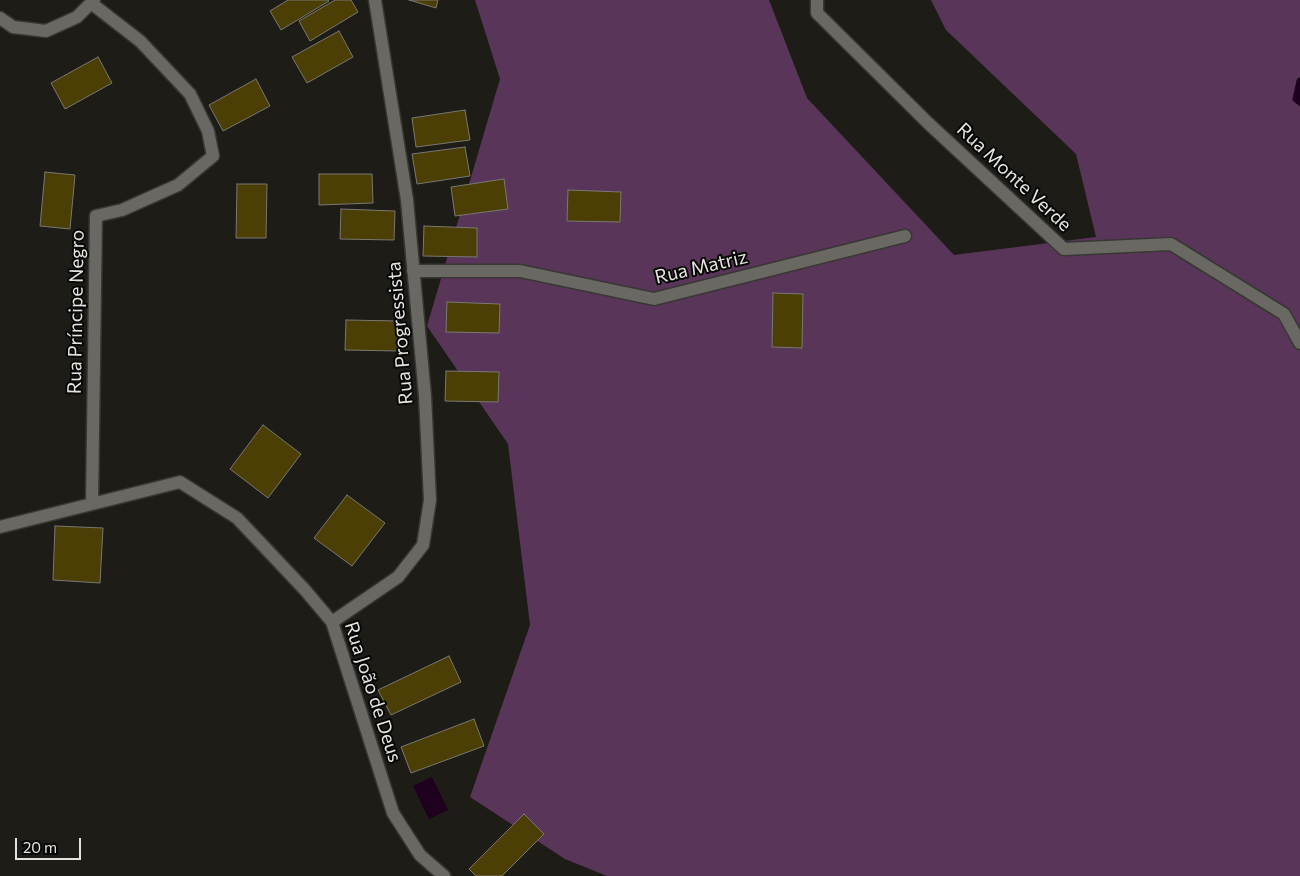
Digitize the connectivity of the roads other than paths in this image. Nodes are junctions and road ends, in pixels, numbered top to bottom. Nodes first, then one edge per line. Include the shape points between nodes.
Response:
1 (375, 0) edge
2 (817, 0) edge
3 (93, 2) edge
4 (0, 18) edge
5 (905, 236) dead end
6 (413, 271) junction
7 (1300, 343) edge
8 (92, 504) junction
9 (0, 528) edge
10 (332, 622) junction
11 (444, 876) edge

1 - 6 street, Rua Progressista via 407,200
2 - 7 street, Rua Monte Verde via 817,13 928,123 1064,249 1171,244 1284,314
3 - 4 street via 77,17 46,31 13,27
3 - 8 street, Rua Príncipe Negro via 140,41 190,94 208,131 213,156 178,185 122,210 96,216
5 - 6 street, Rua Matriz via 654,299 520,271
6 - 10 street, Rua Progressista via 430,500 423,545 398,577
8 - 9 street, Rua João de Deus
8 - 10 street, Rua João de Deus via 180,482 237,518
10 - 11 street, Rua João de Deus via 393,813 420,855

